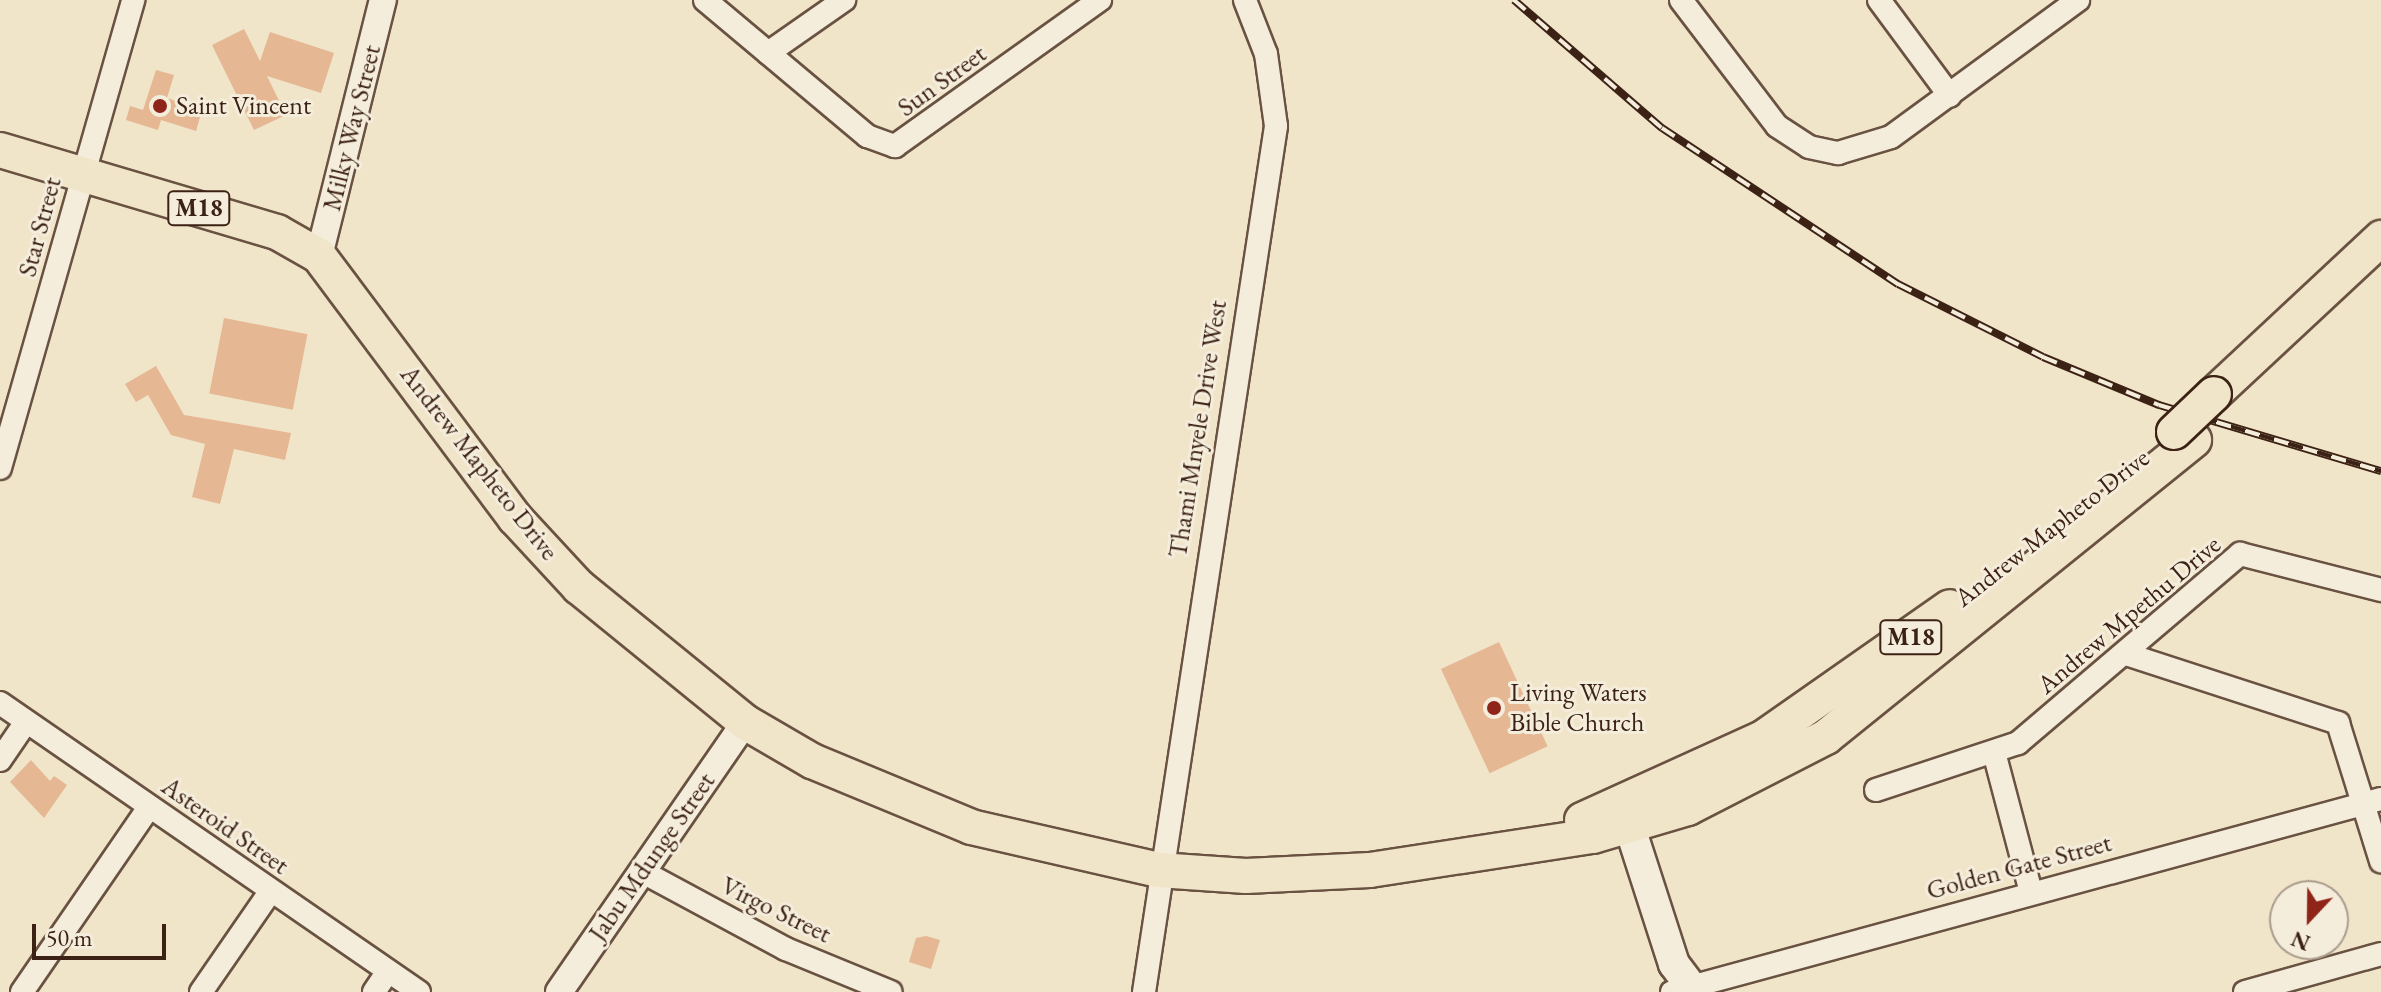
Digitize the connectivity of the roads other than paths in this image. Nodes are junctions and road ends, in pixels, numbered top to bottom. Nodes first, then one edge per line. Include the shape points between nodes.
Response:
1 (383, 0) edge
2 (705, 0) edge
3 (844, 0) edge
4 (1100, 0) edge
5 (1245, 0) edge
6 (1681, 0) edge
7 (1879, 0) edge
8 (128, 1) edge
9 (2075, 1) edge
10 (768, 53) junction
11 (1950, 96) junction
12 (0, 150) edge
13 (83, 174) junction
14 (2381, 238) edge
15 (319, 256) junction
16 (2381, 268) edge
17 (2221, 400) junction
18 (0, 468) edge
19 (2381, 590) edge
20 (2129, 655) junction
21 (0, 703) edge
22 (26, 722) junction
23 (745, 722) junction
24 (1995, 756) junction
25 (0, 760) edge
26 (1876, 790) dead end
27 (2372, 801) edge
28 (149, 807) junction
29 (1625, 815) junction
30 (2381, 861) edge
31 (1158, 870) junction
32 (641, 871) junction
33 (270, 892) junction
34 (2031, 892) junction
35 (2381, 954) edge
36 (388, 971) junction
37 (1680, 986) edge
38 (22, 992) edge
39 (201, 992) edge
40 (374, 992) edge
41 (419, 992) edge
42 (559, 992) edge
43 (891, 992) edge
44 (1144, 992) edge
45 (2245, 992) edge

1 - 15 street, Milky Way Street
2 - 10 street, Sun Street
3 - 10 street
4 - 10 street, Sun Street via 895,146 867,136
5 - 31 street, Thami Mnyele Drive West via 1266,54 1276,126
6 - 11 street via 1777,126 1809,147 1868,149
7 - 11 street
8 - 13 street, Star Street
9 - 11 street
12 - 13 main road, Andrew Mapheto Drive / M18
13 - 15 main road, Andrew Mapheto Drive / M18 via 277,232
13 - 18 street, Star Street
14 - 17 main road, Andrew Mapheto Drive
15 - 23 main road, Andrew Mapheto Drive / M18 via 515,518 579,587
16 - 17 main road, Andrew Mapheto Drive
17 - 29 main road, Andrew Mapheto Drive / M18, bridge via 2184,436 1821,704
19 - 20 street, Andrew Mpethu Drive via 2240,554
20 - 24 street, Andrew Mpethu Drive
20 - 27 street via 2330,717 2342,732
21 - 22 street, Asteroid Street
22 - 25 street
22 - 28 street, Asteroid Street
23 - 31 main road, Andrew Mapheto Drive via 812,761 971,827
23 - 32 street, Jabu Mdunge Street
24 - 26 street, Andrew Mpethu Drive
24 - 34 street
27 - 30 street
27 - 34 street, Golden Gate Street
28 - 33 street, Asteroid Street
28 - 38 street
29 - 31 main road, Andrew Mapheto Drive via 1562,836 1370,870 1246,876
29 - 37 main road
31 - 44 street, Thami Mnyele Drive West
32 - 42 street, Jabu Mdunge Street
32 - 43 street, Virgo Street via 786,949
33 - 36 street, Asteroid Street
33 - 39 street
34 - 37 street, Golden Gate Street
35 - 45 street
36 - 40 street
36 - 41 street, Asteroid Street

